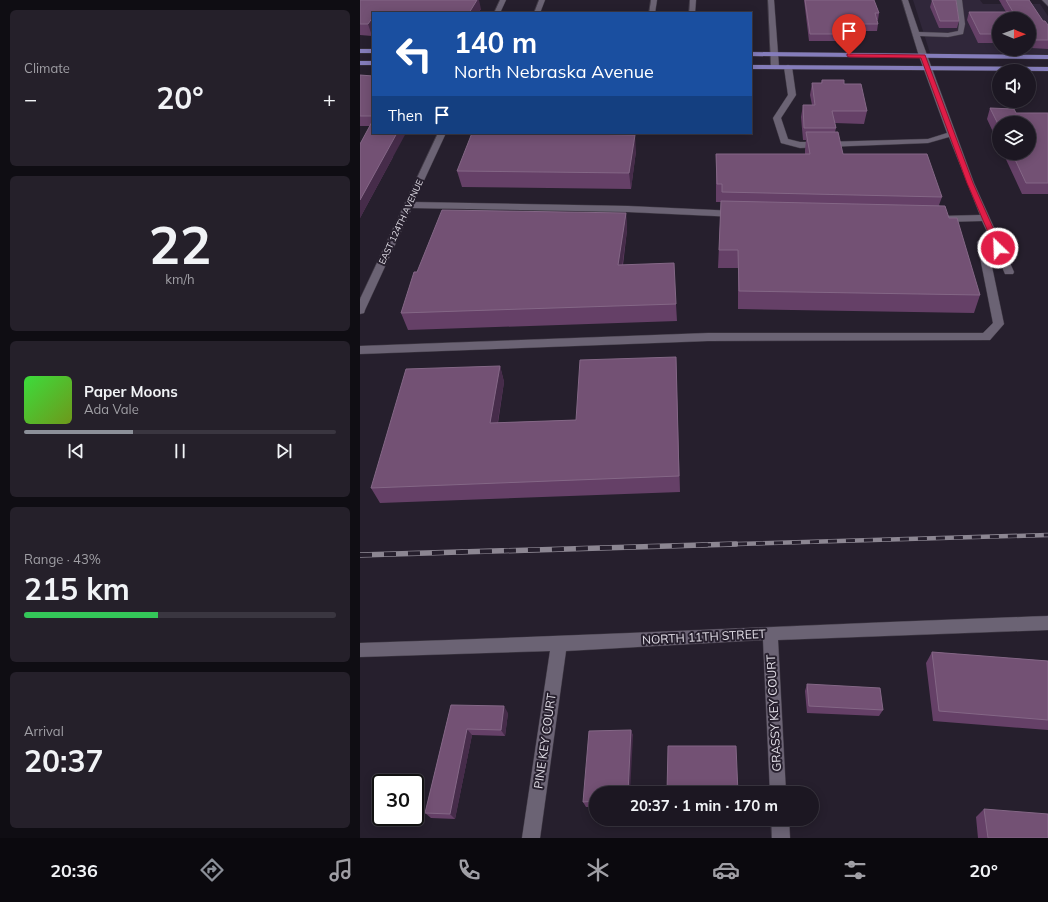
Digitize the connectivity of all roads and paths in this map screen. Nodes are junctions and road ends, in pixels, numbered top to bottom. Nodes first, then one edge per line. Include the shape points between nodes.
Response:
1 (503, 0) edge
2 (542, 0) edge
3 (654, 0) edge
4 (693, 0) edge
5 (771, 0) edge
6 (905, 0) edge
7 (959, 0) edge
8 (1045, 0) edge
9 (1048, 4) edge
10 (497, 12) edge
11 (537, 12) edge
12 (652, 12) edge
13 (692, 12) edge
14 (916, 34) junction
15 (360, 51) edge
16 (372, 51) edge
17 (752, 54) edge
18 (775, 54) junction
19 (923, 56) junction
20 (1048, 57) edge
21 (360, 63) edge
22 (372, 64) edge
23 (752, 67) edge
24 (776, 67) junction
25 (788, 67) junction
26 (928, 68) junction
27 (1048, 69) edge
28 (442, 134) edge
29 (952, 134) junction
30 (409, 205) junction
31 (744, 214) edge
32 (931, 218) edge
33 (985, 218) junction
34 (993, 235) junction
35 (1009, 272) dead end
36 (360, 310) edge
37 (360, 350) edge
38 (1048, 623) edge
39 (770, 633) junction
40 (559, 644) junction
41 (360, 650) edge
42 (778, 786) edge
43 (780, 826) edge
44 (531, 838) edge
45 (781, 838) edge

1 - 10 street
2 - 11 street
3 - 12 street
4 - 13 street
5 - 18 street
6 - 14 street
7 - 14 street via 961,32
8 - 9 street
14 - 19 street
15 - 16 main road
17 - 18 main road
18 - 19 main road
18 - 24 street
19 - 20 main road
19 - 26 street
21 - 22 main road
23 - 24 main road
24 - 25 main road
25 - 26 main road
25 - 29 street via 792,95 777,118 784,141 823,145 928,141
26 - 27 main road
26 - 29 street
28 - 30 street, EAST 124TH AVENUE
29 - 33 street
30 - 31 street
30 - 36 street, EAST 124TH AVENUE
32 - 33 street
33 - 34 street
34 - 35 street
34 - 37 street via 982,242 999,324 986,337 708,337
38 - 39 street, NORTH 11TH STREET
39 - 40 street, NORTH 11TH STREET
39 - 42 street, GRASSY KEY COURT
40 - 41 street, NORTH 11TH STREET
40 - 44 street, PINE KEY COURT
43 - 45 street

